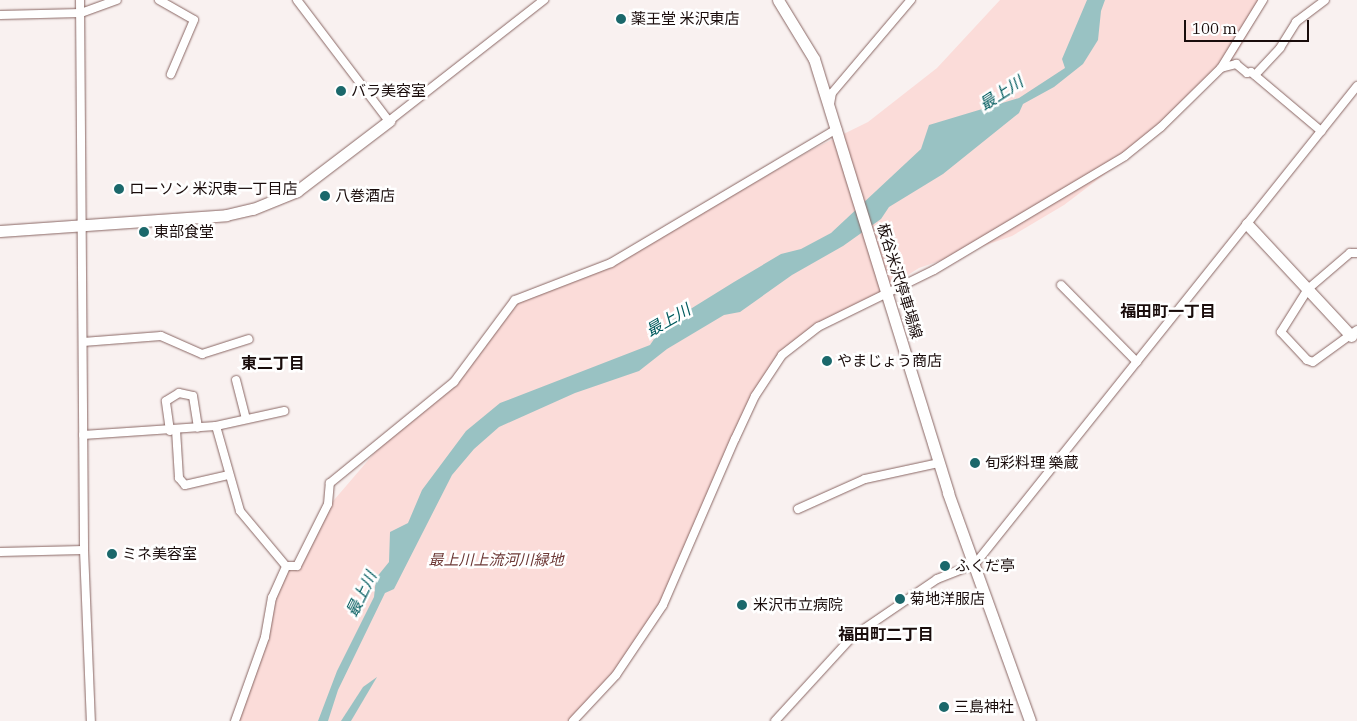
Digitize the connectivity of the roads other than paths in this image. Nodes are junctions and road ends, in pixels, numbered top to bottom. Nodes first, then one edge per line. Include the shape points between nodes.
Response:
1 (80, 0) edge
2 (117, 0) edge
3 (159, 0) edge
4 (297, 0) edge
5 (544, 0) edge
6 (911, 0) edge
7 (1263, 0) edge
8 (1325, 0) edge
9 (784, 2) edge
10 (80, 13) junction
11 (0, 15) edge
12 (1221, 68) junction
13 (171, 74) dead end
14 (1255, 75) junction
15 (1357, 86) edge
16 (830, 104) junction
17 (389, 121) junction
18 (1321, 131) junction
19 (839, 134) junction
20 (82, 224) junction
21 (1247, 224) junction
22 (0, 231) edge
23 (1357, 253) edge
24 (1061, 285) dead end
25 (886, 288) junction
26 (1308, 289) junction
27 (1355, 336) edge
28 (250, 339) dead end
29 (83, 342) junction
30 (1137, 362) junction
31 (236, 380) dead end
32 (284, 411) dead end
33 (246, 419) junction
34 (216, 426) junction
35 (198, 428) junction
36 (173, 430) junction
37 (83, 435) junction
38 (939, 464) junction
39 (228, 475) junction
40 (798, 509) dead end
41 (84, 550) junction
42 (0, 552) edge
43 (975, 564) junction
44 (286, 566) junction
45 (91, 721) edge
46 (235, 721) edge
47 (574, 721) edge
48 (775, 721) edge
49 (1030, 721) edge

1 - 10 street
2 - 10 street
3 - 13 street via 194,20
4 - 17 street
5 - 17 street
6 - 16 street via 832,93
7 - 12 street
8 - 14 street via 1296,22 1280,48
9 - 16 main road, 板谷米沢停車場線 via 814,59
10 - 11 street
10 - 20 street
12 - 14 street via 1236,64 1247,74
12 - 25 street via 1161,127 1125,156 982,243
14 - 18 street
15 - 18 street
16 - 19 main road, 板谷米沢停車場線
17 - 20 main road via 297,191 262,206 226,215
18 - 21 street
19 - 25 main road, 板谷米沢停車場線
19 - 44 street via 611,263 515,300 454,382 330,483 328,504 297,566
20 - 22 main road
20 - 29 street
21 - 26 main road
21 - 30 street
23 - 26 street via 1350,253
24 - 30 street
25 - 38 main road, 板谷米沢停車場線
25 - 47 street via 818,328 782,355 769,372 735,439 663,605 616,675
26 - 27 main road
26 - 27 street via 1281,332 1307,360 1313,362
28 - 29 street via 202,354 161,336
29 - 37 street
30 - 43 street
31 - 33 street
32 - 33 street
33 - 34 street
34 - 35 street
34 - 39 street
35 - 36 street
35 - 36 street via 193,396 179,394 166,401
36 - 37 street
36 - 39 street via 179,478 185,485
37 - 41 street
38 - 40 street via 865,479
38 - 43 main road, 板谷米沢停車場線
39 - 44 street via 240,511
41 - 42 street
41 - 45 street
43 - 48 street via 937,579 852,637
43 - 49 main road, 板谷米沢停車場線
44 - 46 street via 272,598 265,637

